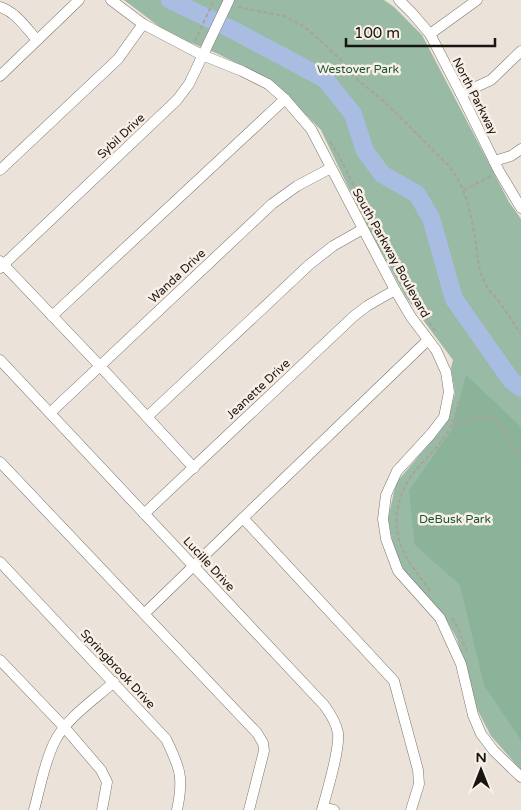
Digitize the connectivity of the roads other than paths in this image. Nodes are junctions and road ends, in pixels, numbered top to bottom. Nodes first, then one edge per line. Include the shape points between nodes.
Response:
1 (79, 0) edge
2 (112, 0) edge
3 (399, 0) edge
4 (477, 0) edge
5 (228, 3) edge
6 (0, 7) edge
7 (143, 24) junction
8 (430, 34) junction
9 (37, 40) junction
10 (204, 51) junction
11 (521, 51) edge
12 (0, 76) edge
13 (461, 94) junction
14 (285, 99) junction
15 (521, 149) edge
16 (494, 161) junction
17 (331, 168) junction
18 (0, 170) edge
19 (521, 208) edge
20 (363, 229) junction
21 (1, 264) edge
22 (395, 290) junction
23 (52, 316) junction
24 (433, 339) junction
25 (0, 360) edge
26 (100, 366) junction
27 (50, 413) junction
28 (147, 417) junction
29 (0, 462) edge
30 (194, 468) junction
31 (144, 514) junction
32 (243, 518) junction
33 (193, 566) junction
34 (2, 568) edge
35 (144, 614) junction
36 (2, 667) edge
37 (114, 682) junction
38 (65, 728) junction
39 (521, 777) edge
40 (322, 809) edge
41 (34, 810) edge
42 (102, 810) edge
43 (176, 810) edge
44 (249, 810) edge
45 (334, 810) edge
46 (411, 810) edge

1 - 9 street
2 - 7 street, South Parkway Boulevard
3 - 8 street, North Parkway
4 - 8 street
5 - 10 street, Sybil Drive
6 - 9 street via 16,15
7 - 10 street, South Parkway Boulevard
7 - 18 street via 118,59
8 - 13 street, North Parkway
9 - 12 street
10 - 14 street, South Parkway Boulevard via 268,84
10 - 21 street, Sybil Drive via 189,84 177,100
11 - 13 street via 491,80
13 - 16 street, North Parkway
14 - 17 street, South Parkway Boulevard via 312,129
14 - 23 street
15 - 16 street
16 - 19 street, North Parkway
17 - 20 street, South Parkway Boulevard
17 - 26 street, Wanda Drive via 272,204
20 - 22 street, South Parkway Boulevard
20 - 28 street via 310,264
21 - 23 street
22 - 24 street, South Parkway Boulevard via 410,317
22 - 30 street, Jeanette Drive via 354,316
23 - 26 street
24 - 32 street
24 - 39 street, South Parkway Boulevard via 446,372 449,392 444,417 398,471 386,495 383,520 386,539 398,571 440,618 461,664 481,734
25 - 27 street, Lucille Drive
26 - 27 street, Wanda Drive
26 - 28 street
27 - 31 street, Lucille Drive
28 - 30 street
29 - 35 street
30 - 31 street, Jeanette Drive
31 - 33 street, Lucille Drive
32 - 33 street
32 - 46 street via 394,681 418,770 419,784
33 - 35 street
33 - 40 street, Lucille Drive via 334,718 338,734
34 - 37 street, Springbrook Drive
35 - 44 street via 263,743 264,751
36 - 38 street
37 - 38 street
37 - 43 street, Springbrook Drive via 166,739 179,767 181,792
38 - 41 street via 55,741 47,761
38 - 42 street via 101,770 106,782
40 - 45 street

